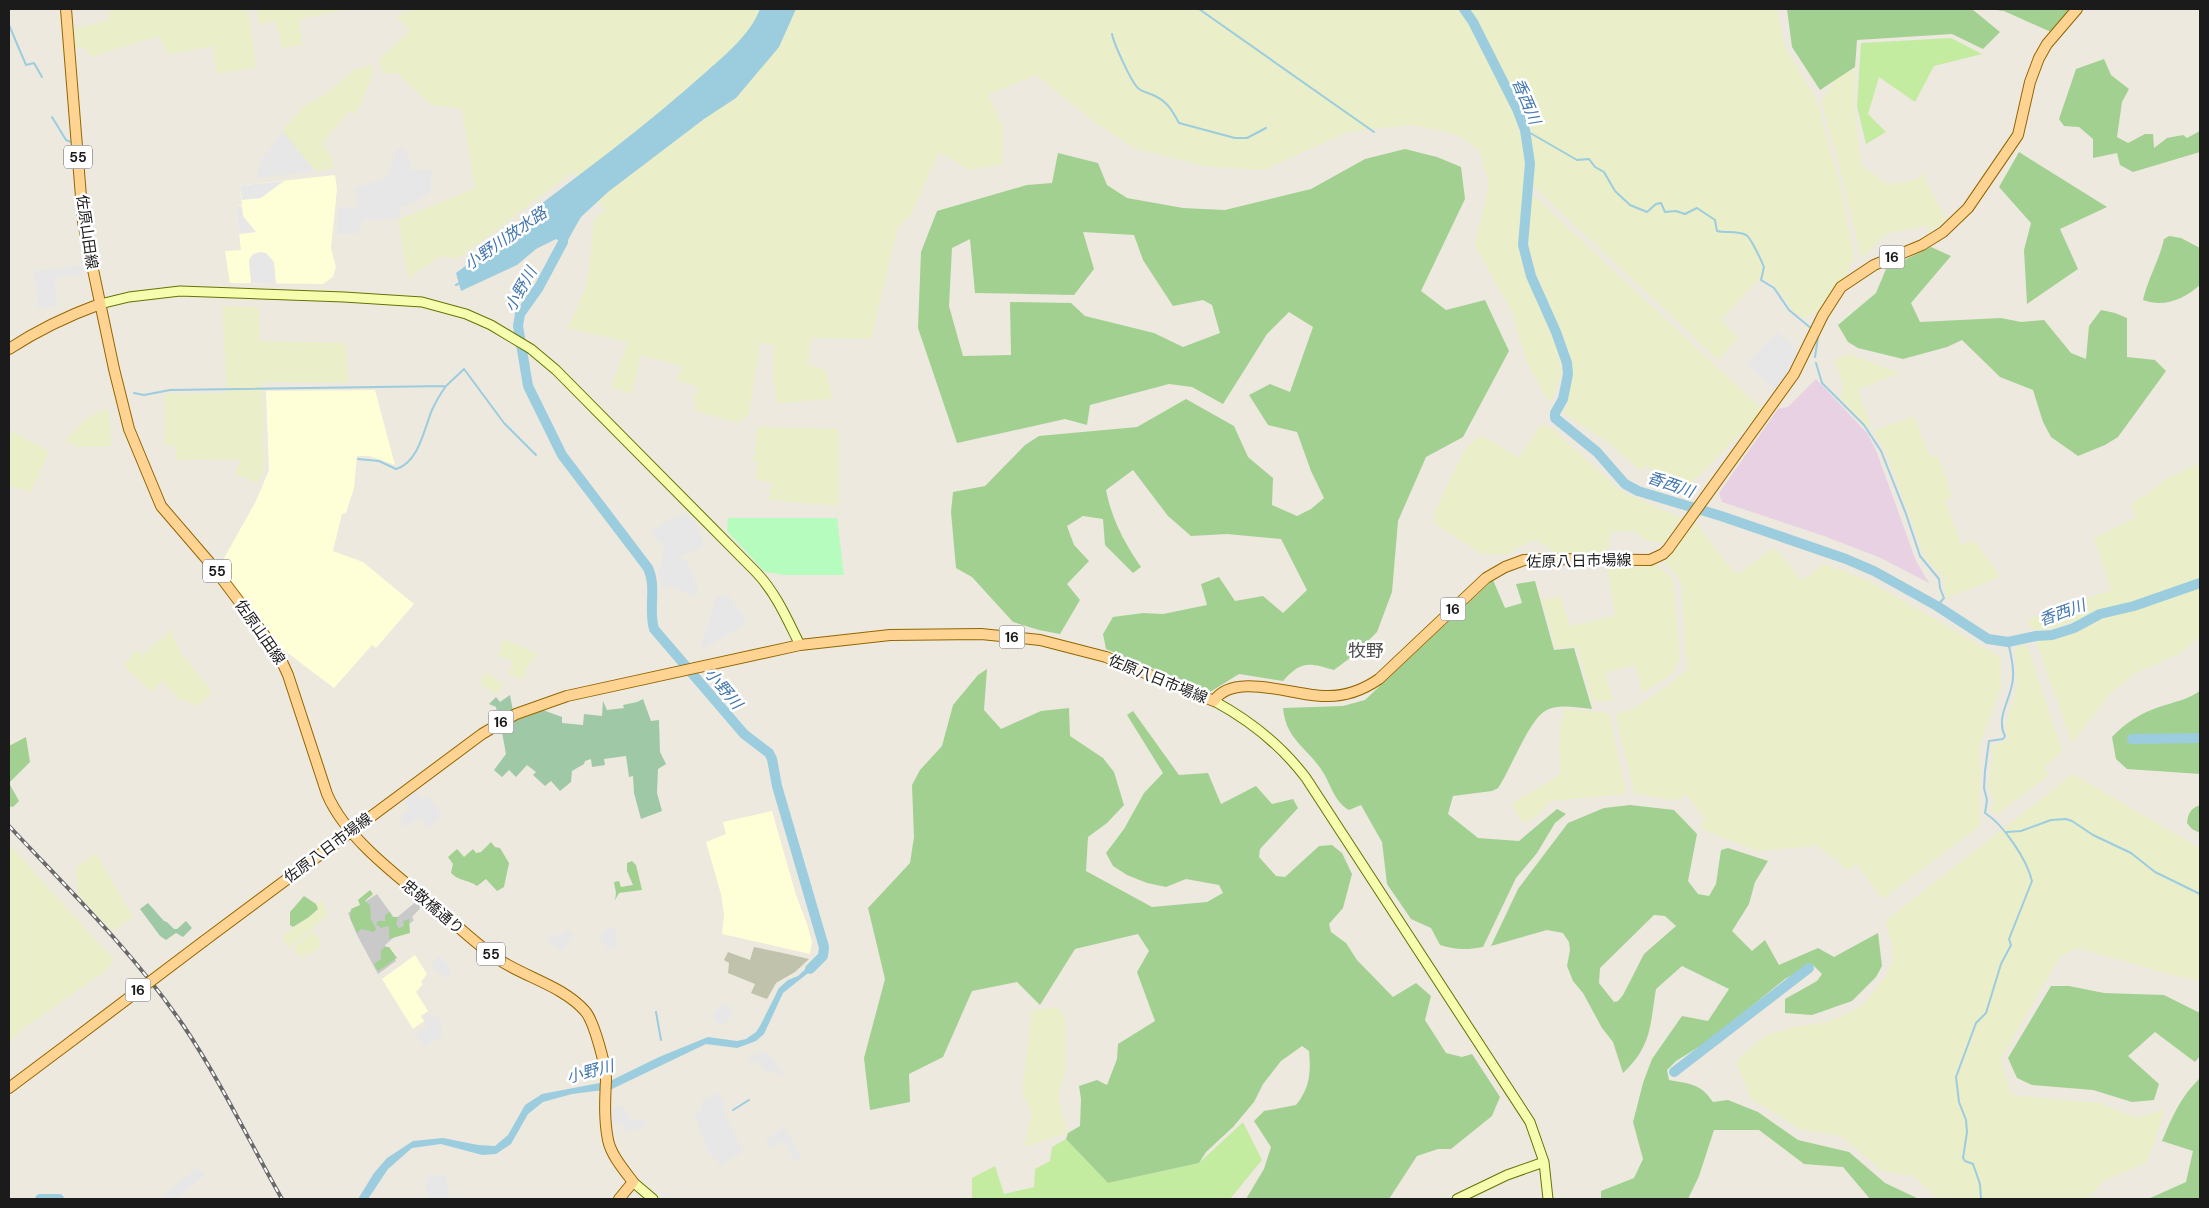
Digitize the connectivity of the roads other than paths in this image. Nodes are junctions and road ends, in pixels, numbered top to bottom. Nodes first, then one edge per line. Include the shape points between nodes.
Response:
1 (66, 9) edge
2 (2076, 9) edge
3 (100, 304) junction
4 (9, 349) edge
5 (800, 645) junction
6 (1214, 701) junction
7 (353, 832) junction
8 (9, 1088) edge
9 (1544, 1162) junction
10 (633, 1182) junction
11 (619, 1199) edge
12 (653, 1199) edge
13 (1457, 1199) edge
14 (1548, 1199) edge

1 - 3 main road, 佐原山田線 / 55 via 83,222
2 - 6 main road, 佐原八日市場線 / 16 via 2039,58 2018,135 1968,208 1943,232 1922,245 1874,265 1841,288 1823,315 1794,374 1663,554 1650,560 1546,559 1524,560 1505,566 1486,578 1379,679 1359,690 1325,696 1281,689 1233,687 1224,690
3 - 4 main road via 64,317
3 - 5 street via 180,291 407,300 466,314 511,336 556,370 764,581
3 - 7 main road, 佐原山田線 / 55 via 129,429 157,497 167,514 210,563 278,652 291,681 327,794
5 - 6 main road, 佐原八日市場線 / 16 via 898,635 980,634 1040,640 1106,657
5 - 7 main road, 佐原八日市場線 / 16 via 567,696 513,716 482,734 375,812
6 - 9 street via 1262,731 1306,778 1516,1098 1530,1122
7 - 8 main road, 佐原八日市場線 / 16, bridge
7 - 10 main road, 忠敬橋通り / 55 via 387,868 480,946 580,1006 593,1025 605,1086 608,1140
9 - 13 street
9 - 14 street
10 - 11 main road
10 - 12 street

